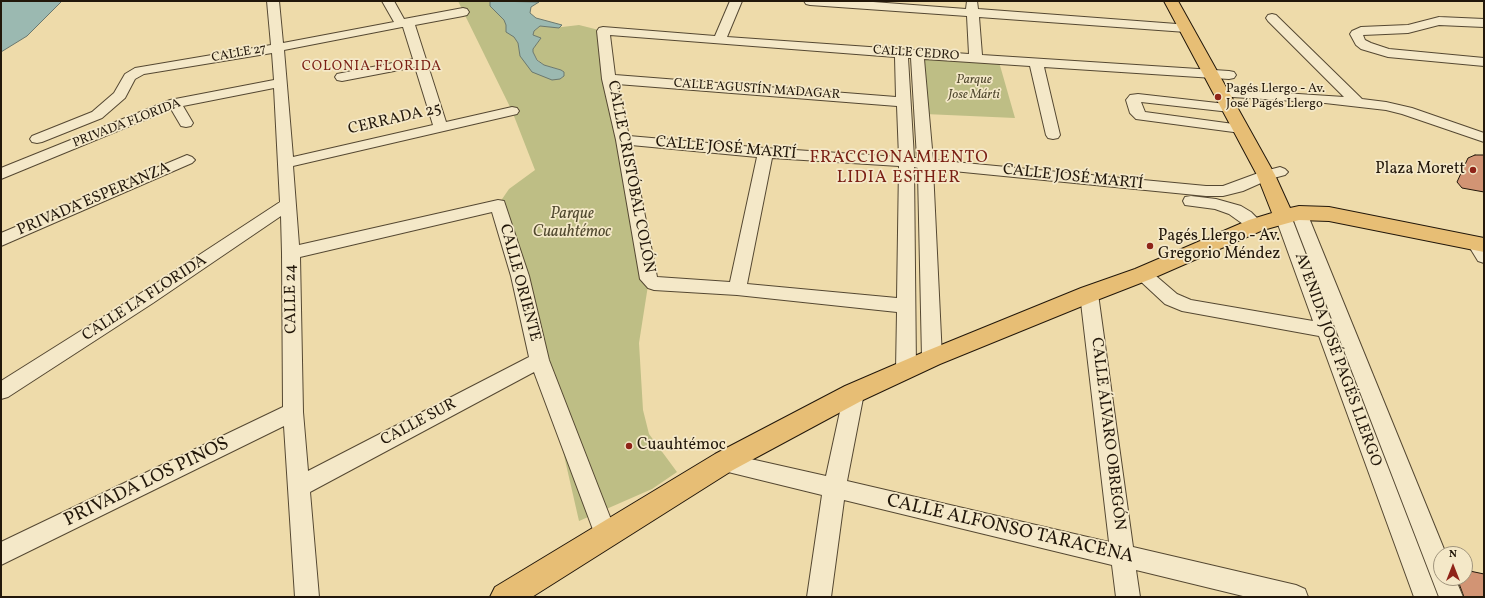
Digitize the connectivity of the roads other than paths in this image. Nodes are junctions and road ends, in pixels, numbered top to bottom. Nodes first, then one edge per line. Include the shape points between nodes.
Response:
1 (273, 1) edge
2 (388, 1) edge
3 (736, 1) edge
4 (810, 1) edge
5 (1170, 1) edge
6 (1185, 1) edge
7 (972, 7) edge
8 (463, 12) dead end
9 (1272, 18) dead end
10 (405, 23) junction
11 (1484, 23) edge
12 (1186, 28) junction
13 (603, 31) joint
14 (719, 40) junction
15 (276, 48) junction
16 (909, 54) junction
17 (976, 58) junction
18 (420, 62) junction
19 (1036, 62) junction
20 (1484, 62) edge
21 (1220, 75) junction
22 (342, 77) dead end
23 (609, 79) junction
24 (281, 83) junction
25 (1231, 98) junction
26 (904, 102) junction
27 (1357, 102) junction
28 (176, 103) junction
29 (512, 111) dead end
30 (186, 123) dead end
31 (441, 128) junction
32 (1241, 129) junction
33 (1054, 135) dead end
34 (1484, 138) edge
35 (37, 139) dead end
36 (624, 145) junction
37 (765, 157) junction
38 (187, 160) dead end
39 (285, 163) junction
40 (907, 166) junction
41 (925, 168) junction
42 (1, 174) edge
43 (1273, 174) junction
44 (288, 204) junction
45 (1291, 214) junction
46 (1256, 225) junction
47 (1, 240) edge
48 (1481, 248) edge
49 (291, 253) junction
50 (1143, 274) junction
51 (736, 289) junction
52 (1088, 294) junction
53 (907, 306) junction
54 (1325, 330) junction
55 (932, 358) junction
56 (539, 360) junction
57 (906, 370) junction
58 (1, 392) edge
59 (854, 393) junction
60 (293, 412) junction
61 (724, 462) junction
62 (300, 486) junction
63 (834, 489) junction
64 (606, 535) junction
65 (1433, 553) edge
66 (1, 554) edge
67 (1123, 556) junction
68 (1446, 586) edge
69 (307, 597) edge
70 (505, 597) edge
71 (820, 597) edge
72 (1128, 597) edge
73 (1296, 597) edge
74 (1426, 597) edge
75 (1451, 597) edge

1 - 15 street, CALLE 24
2 - 10 street
3 - 14 street
4 - 7 street
5 - 12 main road, AVENIDA JOSÉ PAGÉS LLERGO
6 - 21 main road, AVENIDA JOSÉ PAGÉS LLERGO
7 - 12 street
7 - 17 street
8 - 10 street, CALLE 27
9 - 27 street
10 - 15 street, CALLE 27
10 - 18 street
11 - 20 street via 1439,21 1408,29 1365,30 1356,34 1363,44 1383,52
12 - 21 main road, AVENIDA JOSÉ PAGÉS LLERGO
13 - 14 street, CALLE CEDRO
13 - 23 street, CALLE CRISTÓBAL COLÓN
14 - 16 street, CALLE CEDRO
15 - 24 street, CALLE 24
15 - 35 street, CALLE 27 via 134,74 120,95 97,115
16 - 17 street, CALLE CEDRO
16 - 26 street
16 - 41 street
17 - 19 street, CALLE CEDRO
18 - 22 street
18 - 31 street
19 - 21 street, CALLE CEDRO
19 - 33 street
21 - 25 main road, AVENIDA JOSÉ PAGÉS LLERGO
23 - 26 street, CALLE AGUSTÍN MADAGAR
23 - 36 street, CALLE CRISTÓBAL COLÓN
24 - 28 street, PRIVADA FLORIDA
24 - 39 street, CALLE 24
25 - 27 street
25 - 32 main road, AVENIDA JOSÉ PAGÉS LLERGO
25 - 32 street via 1134,100 1137,113 1141,116
25 - 43 main road, AVENIDA JOSÉ PAGÉS LLERGO
26 - 40 street
27 - 34 street via 1407,111
28 - 30 street
28 - 42 street, PRIVADA FLORIDA
29 - 31 street, CERRADA 25
31 - 39 street, CERRADA 25
32 - 43 main road, AVENIDA JOSÉ PAGÉS LLERGO
36 - 37 street, CALLE JOSÉ MARTÍ
36 - 51 street, CALLE CRISTÓBAL COLÓN via 649,279 654,284
37 - 40 street, CALLE JOSÉ MARTÍ
37 - 51 street
38 - 47 street, PRIVADA ESPERANZA
39 - 44 street, CALLE 24
40 - 41 street, CALLE JOSÉ MARTÍ
40 - 53 street
41 - 43 street, CALLE JOSÉ MARTÍ via 1206,191 1223,191
41 - 46 street, CALLE JOSÉ MARTÍ via 1216,204 1235,210
41 - 55 street
43 - 45 main road, AVENIDA JOSÉ PAGÉS LLERGO
44 - 49 street, CALLE 24
44 - 58 street, CALLE LA FLORIDA
45 - 46 main road
45 - 48 main road via 1329,214
45 - 54 street, AVENIDA JOSÉ PAGÉS LLERGO
45 - 65 street, AVENIDA JOSÉ PAGÉS LLERGO
46 - 50 main road
49 - 56 street, CALLE ORIENTE via 498,205 520,276
49 - 60 street, CALLE 24
50 - 52 main road
50 - 54 street via 1171,299 1188,306
51 - 53 street, CALLE CRISTÓBAL COLÓN
52 - 55 main road
52 - 67 street, CALLE ÁLVARO OBREGÓN
53 - 57 street
54 - 74 street, AVENIDA JOSÉ PAGÉS LLERGO
55 - 57 main road
56 - 62 street, CALLE SUR
56 - 64 street, CALLE ORIENTE
57 - 59 main road
59 - 61 main road
59 - 63 street
60 - 62 street, CALLE 24
60 - 66 street, PRIVADA LOS PINOS
61 - 63 street, CALLE ALFONSO TARACENA
61 - 64 main road
62 - 69 street, CALLE 24
63 - 67 street, CALLE ALFONSO TARACENA
63 - 71 street
64 - 70 main road
67 - 72 street, CALLE ÁLVARO OBREGÓN
67 - 73 street, CALLE ALFONSO TARACENA
68 - 75 street

